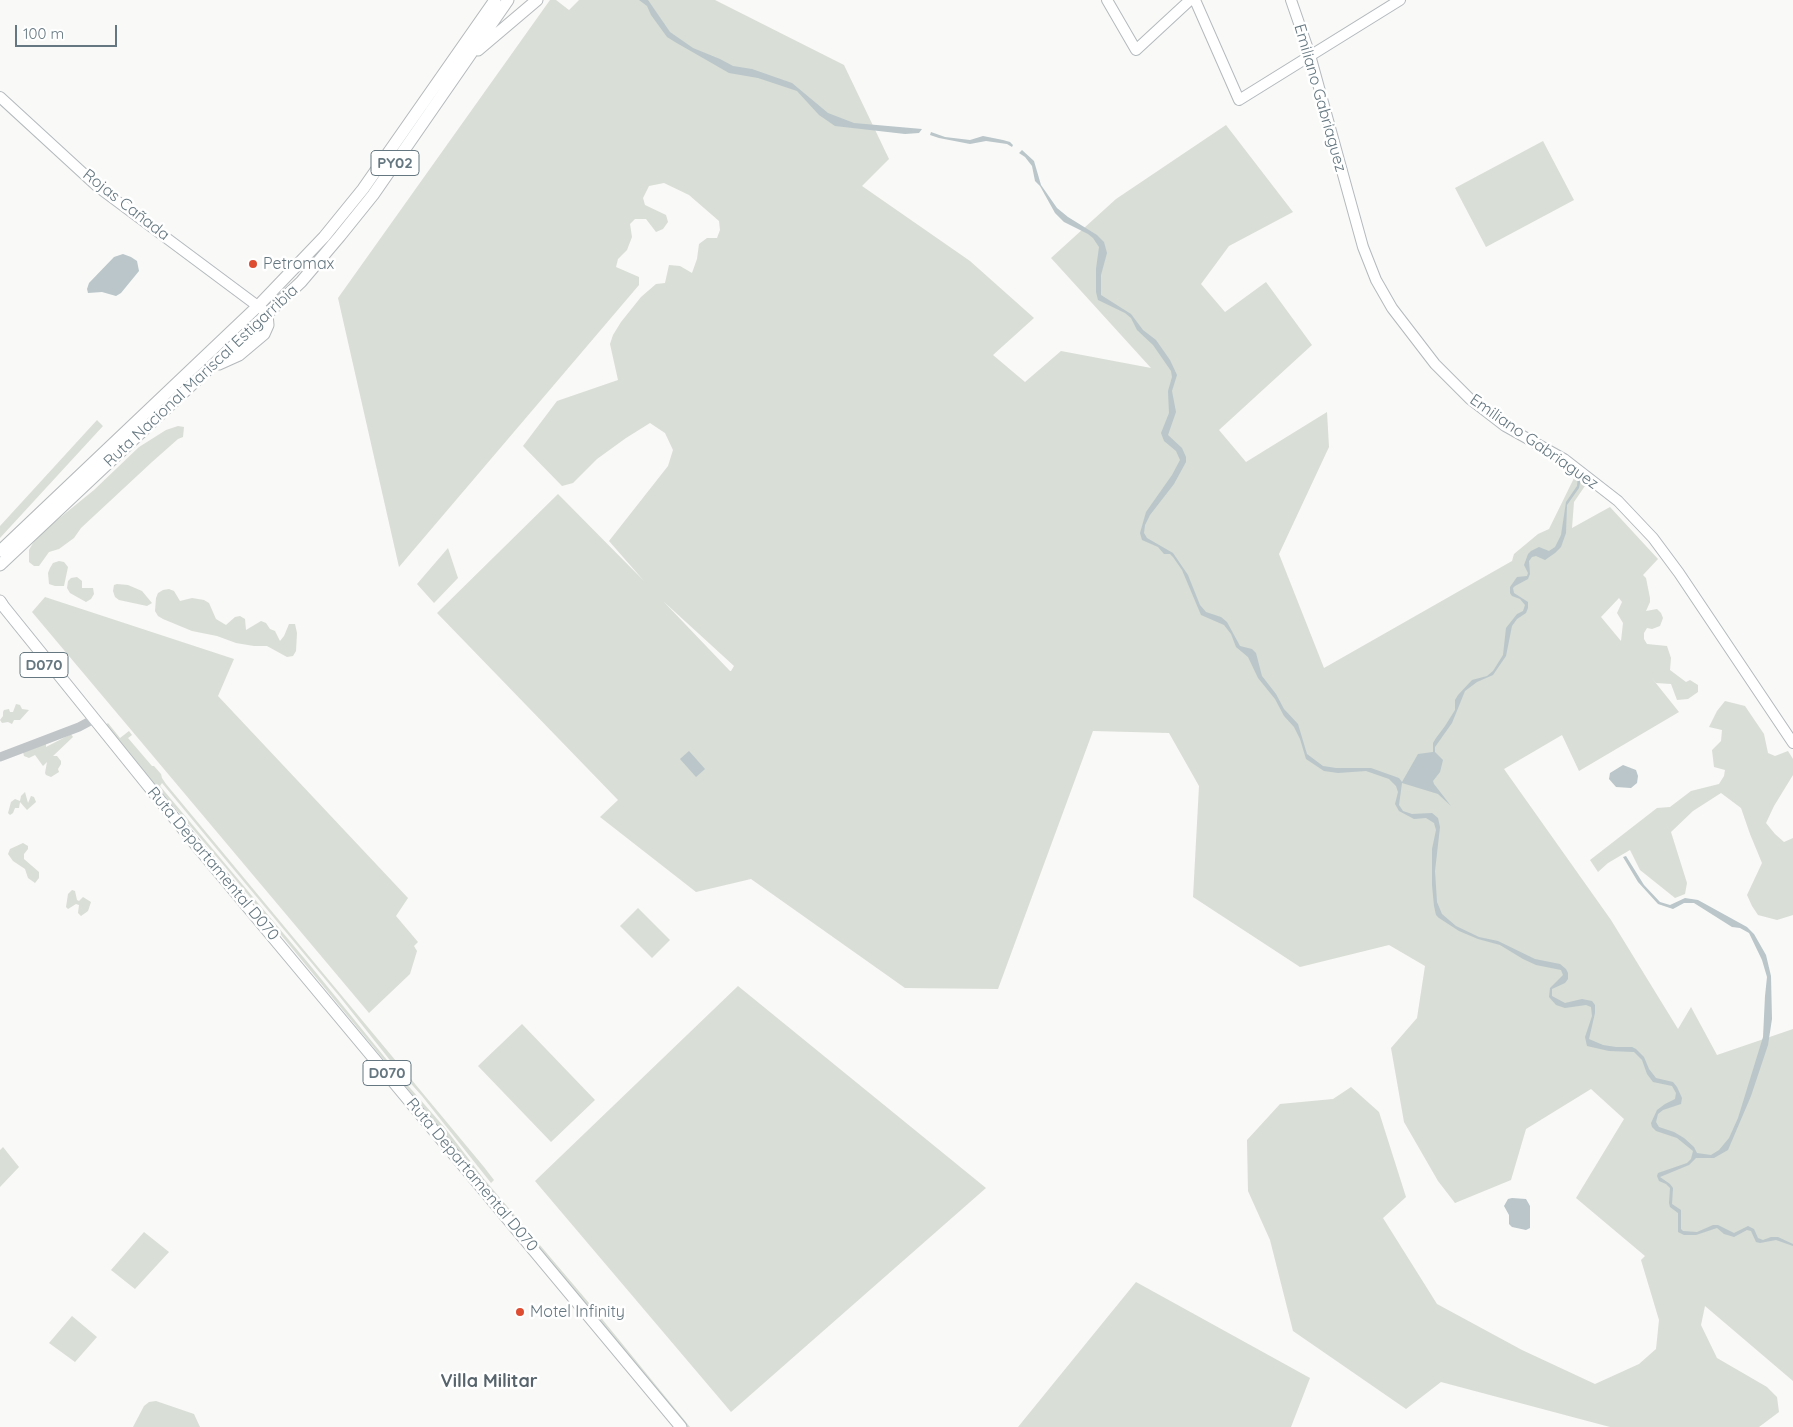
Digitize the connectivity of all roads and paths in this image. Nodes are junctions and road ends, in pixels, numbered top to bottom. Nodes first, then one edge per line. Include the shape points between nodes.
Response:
1 (495, 0) edge
2 (508, 0) edge
3 (536, 0) edge
4 (1107, 0) edge
5 (1190, 0) edge
6 (1195, 0) edge
7 (1291, 0) edge
8 (1400, 0) edge
9 (1310, 55) junction
10 (463, 65) junction
11 (0, 97) edge
12 (263, 310) junction
13 (2, 557) edge
14 (0, 571) edge
15 (1, 605) edge
16 (92, 718) junction
17 (1793, 742) edge
18 (0, 757) edge
19 (681, 1427) edge

1 - 12 main road, Ruta Nacional Mariscal Estigarribia / PY02 via 364,189
2 - 10 main road, Ruta Nacional Mariscal Estigarribia / PY02
3 - 10 main road
4 - 5 main road via 1136,50
6 - 9 main road via 1239,100
7 - 9 main road, Emiliano Gabriaguez
8 - 9 main road
9 - 17 main road, Emiliano Gabriaguez via 1363,247 1392,308 1435,364 1470,399 1505,426 1564,459 1618,501 1653,538
10 - 12 main road, Ruta Nacional Mariscal Estigarribia / PY02 via 368,202 301,282
11 - 12 main road, Rojas Cañada via 98,187
12 - 13 main road, Ruta Nacional Mariscal Estigarribia / PY02 via 209,369
12 - 13 main road, Ruta Nacional Mariscal Estigarribia / PY02 via 45,508
13 - 14 main road
15 - 16 main road, Ruta Departamental D070 / D070
16 - 18 street via 79,727
16 - 19 main road, Ruta Departamental D070 / D070

